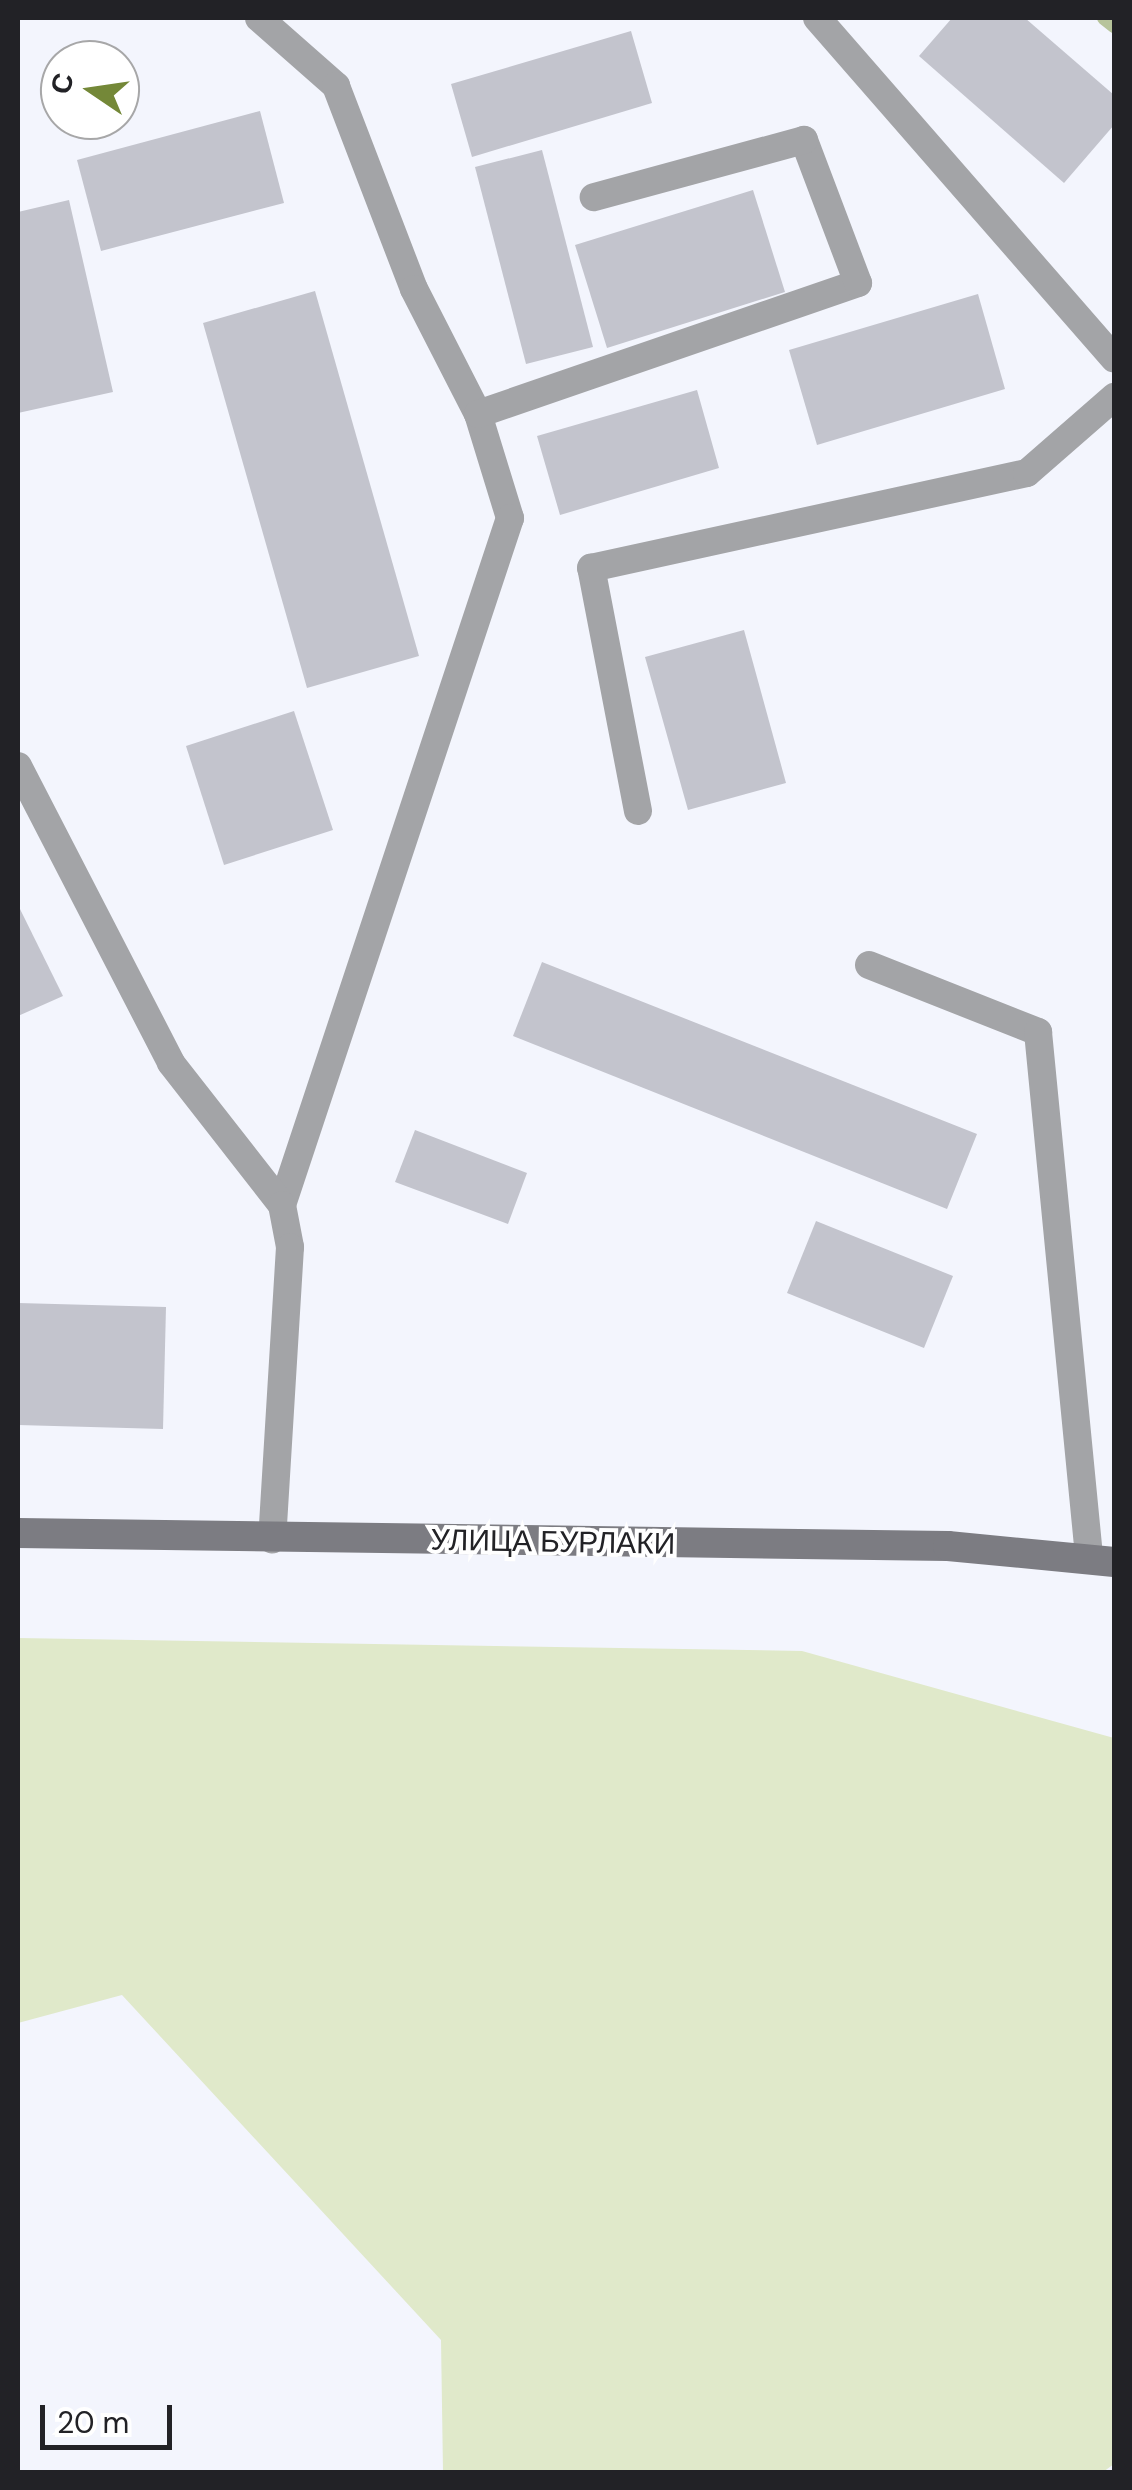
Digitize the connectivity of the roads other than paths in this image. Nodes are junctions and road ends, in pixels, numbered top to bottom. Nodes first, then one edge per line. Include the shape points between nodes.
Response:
1 (258, 18) edge
2 (817, 18) edge
3 (594, 197) dead end
4 (1114, 360) edge
5 (1114, 397) edge
6 (478, 414) junction
7 (18, 766) edge
8 (638, 810) dead end
9 (870, 965) dead end
10 (282, 1205) junction
11 (18, 1534) edge
12 (272, 1539) junction
13 (1102, 1559) edge

1 - 6 lane via 336,86 414,288
2 - 4 lane
3 - 6 lane via 804,140 858,283
5 - 8 lane via 1028,472 590,568
6 - 10 lane via 510,518
7 - 10 lane via 171,1063
9 - 13 lane via 1038,1032
10 - 12 lane via 290,1247
11 - 12 street, УЛИЦА БУРЛАКИ
12 - 13 street, УЛИЦА БУРЛАКИ

